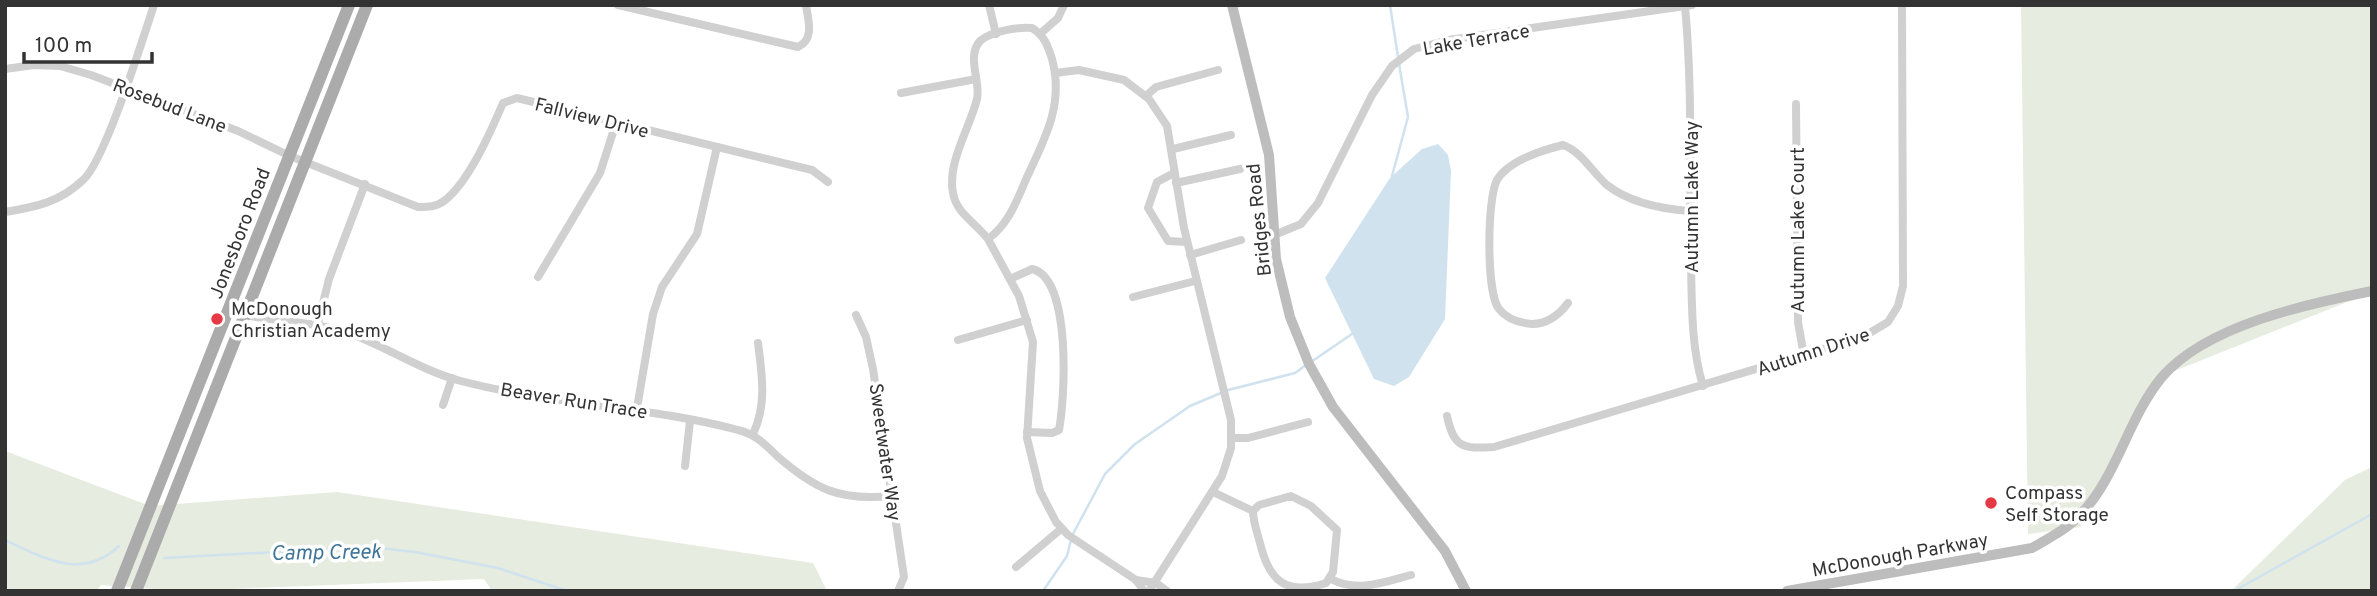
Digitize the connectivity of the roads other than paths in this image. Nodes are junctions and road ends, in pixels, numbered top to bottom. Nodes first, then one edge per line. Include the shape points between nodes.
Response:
1 (154, 5) edge
2 (349, 5) edge
3 (367, 5) edge
4 (618, 5) edge
5 (806, 5) edge
6 (989, 5) edge
7 (1064, 5) edge
8 (1232, 5) edge
9 (1902, 5) edge
10 (1688, 6) edge
11 (996, 34) junction
12 (1040, 34) junction
13 (5, 69) edge
14 (1218, 70) dead end
15 (1055, 72) junction
16 (976, 79) junction
17 (124, 88) junction
18 (901, 93) dead end
19 (1146, 96) junction
20 (1796, 104) dead end
21 (616, 123) junction
22 (1231, 135) dead end
23 (717, 147) junction
24 (1173, 149) junction
25 (290, 156) junction
26 (307, 162) junction
27 (1240, 169) dead end
28 (1174, 173) junction
29 (828, 182) dead end
30 (1176, 183) junction
31 (365, 184) junction
32 (1690, 211) junction
33 (5, 212) edge
34 (1274, 236) junction
35 (988, 239) junction
36 (1241, 240) dead end
37 (1187, 242) junction
38 (1190, 255) junction
39 (538, 277) dead end
40 (1010, 279) junction
41 (1195, 281) junction
42 (2372, 291) edge
43 (1133, 297) dead end
44 (1568, 303) dead end
45 (245, 315) junction
46 (856, 315) dead end
47 (1027, 320) junction
48 (318, 323) junction
49 (958, 340) dead end
50 (758, 343) dead end
51 (1804, 356) junction
52 (452, 378) junction
53 (1703, 386) junction
54 (443, 405) dead end
55 (637, 408) junction
56 (1447, 416) dead end
57 (690, 421) junction
58 (1308, 422) dead end
59 (1027, 432) junction
60 (754, 434) junction
61 (1232, 438) junction
62 (685, 466) dead end
63 (1213, 492) junction
64 (892, 496) junction
65 (1253, 511) junction
66 (1061, 529) junction
67 (1016, 567) dead end
68 (1411, 575) dead end
69 (1331, 579) junction
70 (1136, 580) junction
71 (1152, 587) edge
72 (117, 591) edge
73 (136, 591) edge
74 (898, 591) edge
75 (1144, 591) edge
76 (1167, 591) edge
77 (1466, 591) edge
78 (1787, 591) edge

1 - 17 street
2 - 25 main road, Jonesboro Road
3 - 26 main road, Jonesboro Road
4 - 5 street via 798,47 810,33
6 - 11 street
7 - 12 street via 1058,18
8 - 34 street, Bridges Road via 1269,155
9 - 51 street, Autumn Drive via 1903,286 1898,306 1877,331
10 - 32 street, Autumn Lake Way
10 - 34 street, Lake Terrace via 1448,40 1414,49 1392,66 1372,95 1318,203 1301,224
11 - 12 street via 1028,27
11 - 16 street via 981,41 975,50
12 - 15 street
13 - 17 street, Rosebud Lane via 60,66
14 - 19 street via 1156,87
15 - 19 street via 1074,69 1114,76
15 - 35 street via 1051,125 1006,222
16 - 18 street
16 - 35 street via 978,97 952,188 960,210
17 - 25 street, Rosebud Lane via 239,131
17 - 33 street via 86,178 44,205
19 - 24 street via 1167,125
20 - 51 street, Autumn Lake Court via 1798,322
21 - 23 street, Fallview Drive
21 - 31 street, Fallview Drive via 517,98 503,103 476,157 444,201 418,207
21 - 39 street via 600,173
22 - 24 street
23 - 29 street, Fallview Drive via 812,170
23 - 55 street via 697,234 662,287 653,314
24 - 28 street
25 - 26 street, Fallview Drive
25 - 72 main road, Jonesboro Road
26 - 31 street, Fallview Drive
26 - 45 main road, Jonesboro Road
27 - 30 street
28 - 30 street
28 - 37 street via 1157,182 1148,208 1168,241
30 - 37 street
31 - 48 street via 329,279
32 - 44 street via 1659,208 1609,186 1573,149 1563,145 1507,170 1497,181 1492,205 1491,272 1497,307 1507,317 1539,324
32 - 53 street, Autumn Lake Way via 1696,363
34 - 77 street, Bridges Road via 1290,317 1308,363 1333,407 1445,551
35 - 40 street
36 - 38 street
37 - 38 street
38 - 41 street
40 - 47 street
40 - 59 street via 1032,269 1038,271 1054,296 1062,324 1059,430
41 - 43 street
41 - 61 street
42 - 78 street, McDonough Parkway via 2263,319 2193,350 2163,376 2080,516 2032,548
45 - 48 street, Beaver Run Trace via 283,323
45 - 73 main road, Jonesboro Road
46 - 64 street, Sweetwater Way via 873,369
47 - 49 street
47 - 59 street via 1034,354
48 - 52 street, Beaver Run Trace
50 - 60 street via 762,402
51 - 53 street, Autumn Drive
52 - 54 street
52 - 55 street, Beaver Run Trace
53 - 56 street, Autumn Drive via 1494,447 1459,444
55 - 57 street, Beaver Run Trace
57 - 60 street, Beaver Run Trace
57 - 62 street
58 - 61 street
59 - 66 street via 1037,484
60 - 64 street, Beaver Run Trace via 811,484 833,494
61 - 63 street via 1228,463
63 - 65 street
63 - 71 street
64 - 74 street, Sweetwater Way via 904,578
65 - 69 street via 1264,562 1278,580 1305,588
65 - 69 street via 1292,496 1330,522 1338,538
66 - 67 street
66 - 70 street
68 - 69 street via 1360,586
70 - 71 street
70 - 75 street
71 - 76 street

